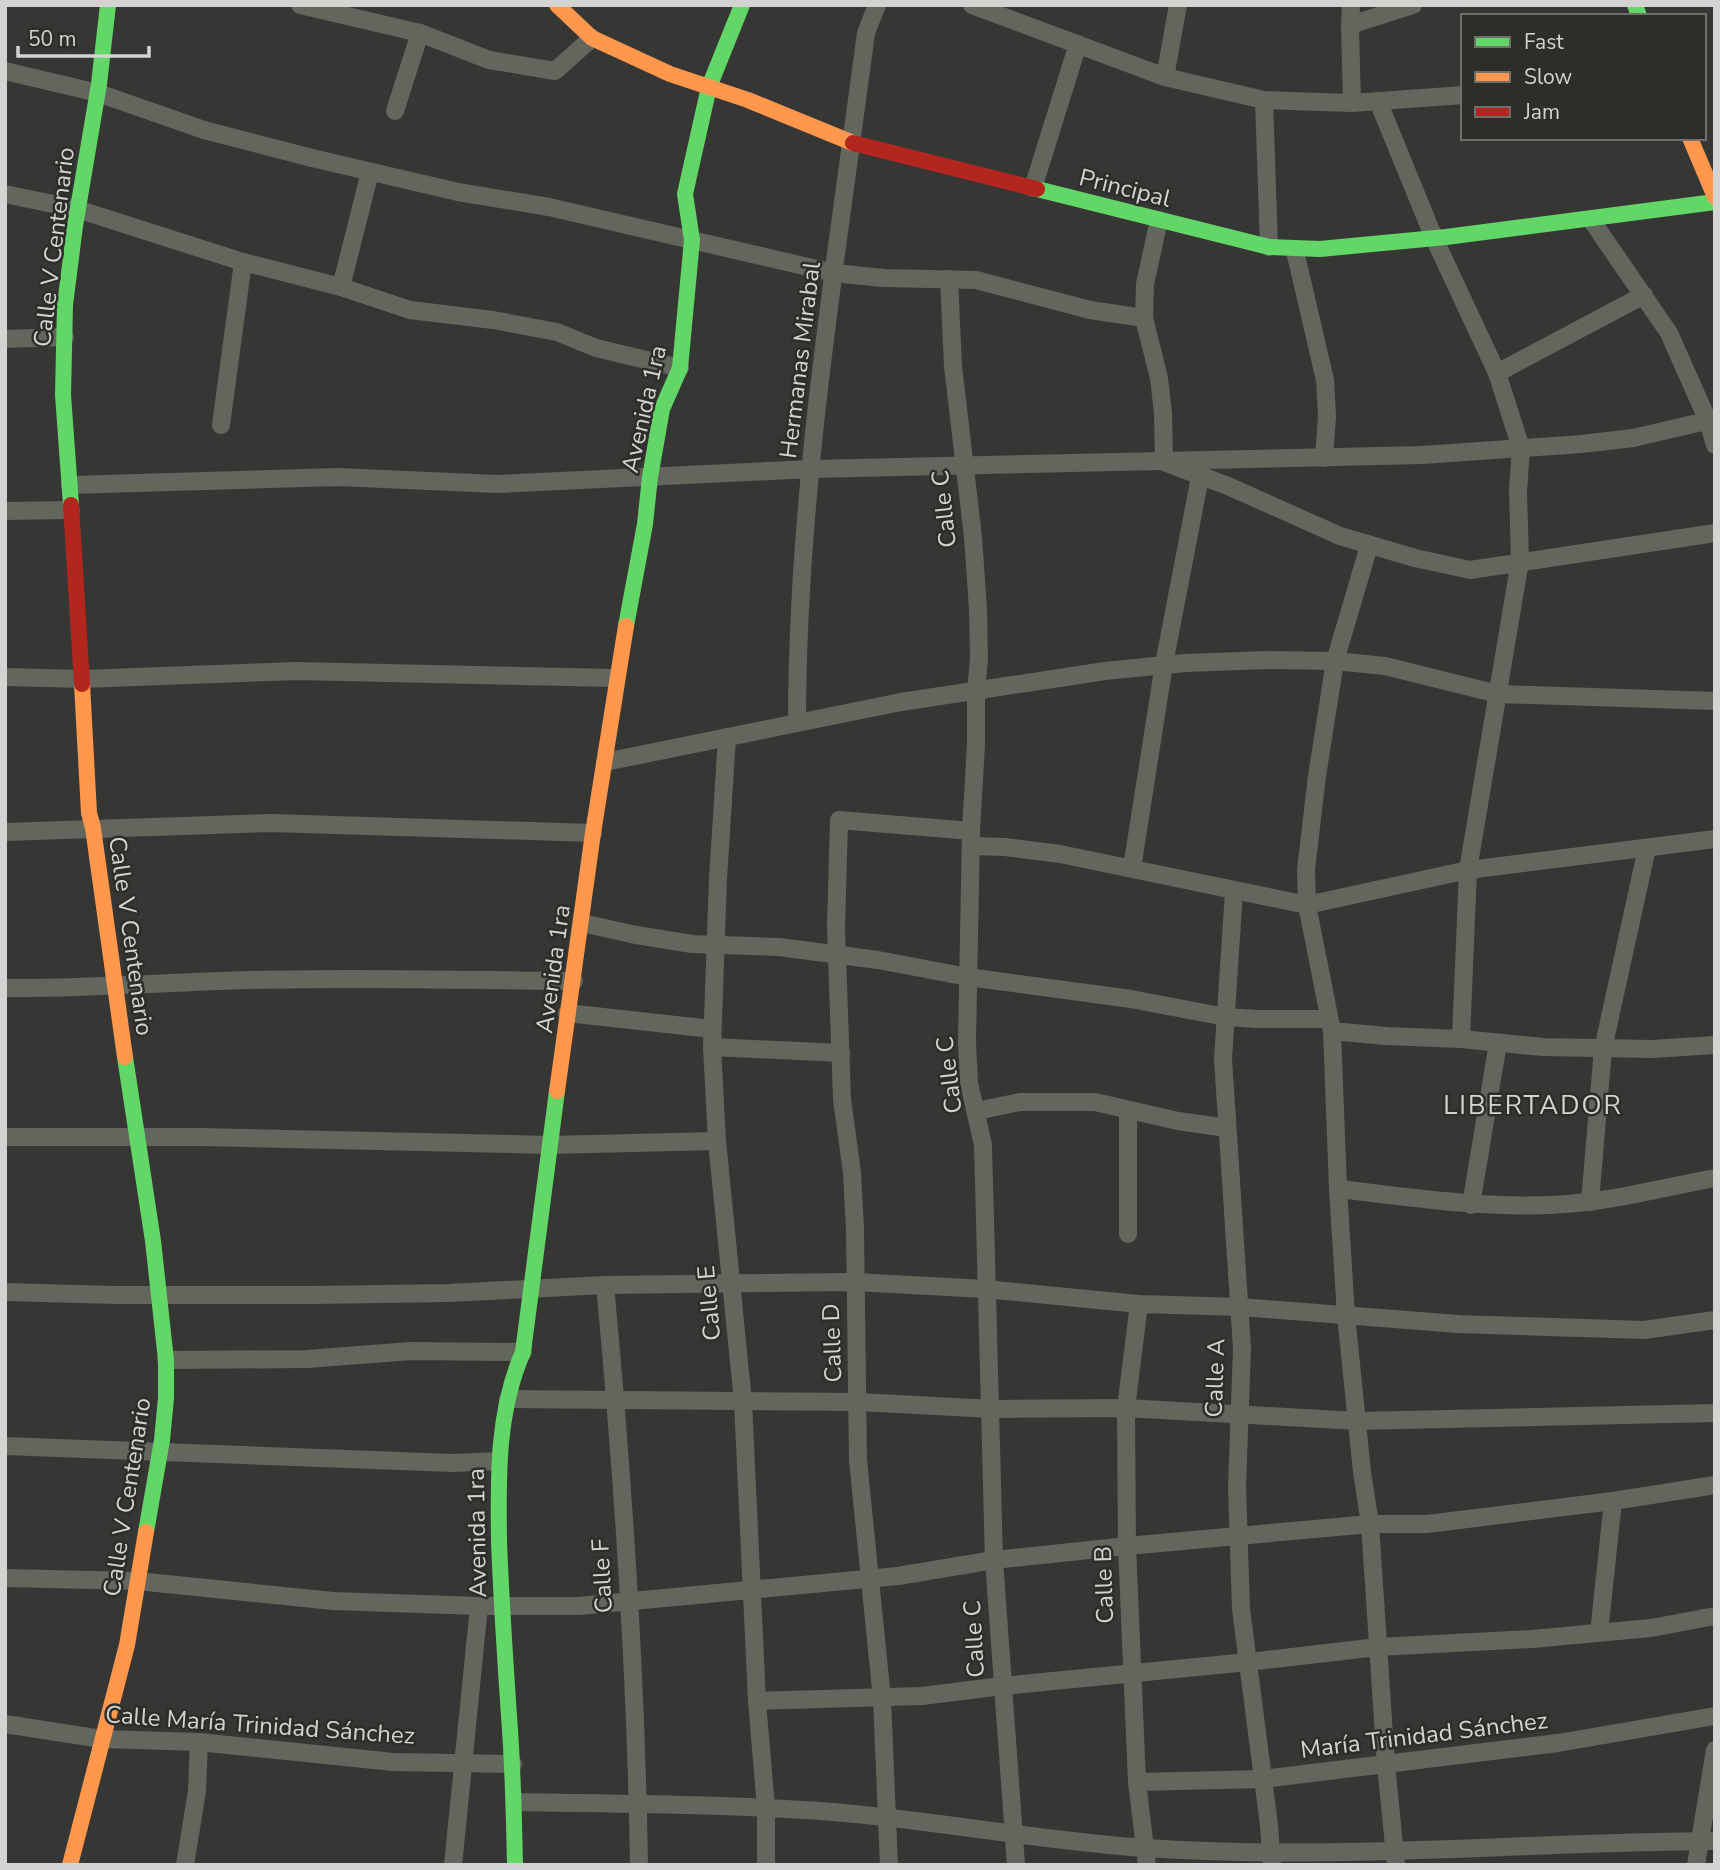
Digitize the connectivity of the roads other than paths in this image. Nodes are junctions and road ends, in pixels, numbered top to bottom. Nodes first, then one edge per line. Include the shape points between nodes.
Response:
1 (108, 5) edge
2 (300, 5) edge
3 (557, 5) edge
4 (742, 5) edge
5 (877, 5) edge
6 (972, 5) edge
7 (1178, 5) edge
8 (1351, 5) edge
9 (1413, 5) edge
10 (1350, 25) junction
11 (420, 33) junction
12 (592, 38) junction
13 (1077, 44) junction
14 (5, 71) edge
15 (1165, 77) junction
16 (709, 87) junction
17 (98, 93) junction
18 (1461, 95) edge
19 (1264, 100) junction
20 (1378, 101) junction
21 (1352, 103) junction
22 (395, 111) dead end
23 (1691, 140) edge
24 (852, 143) junction
25 (370, 172) junction
26 (1033, 188) junction
27 (5, 194) edge
28 (1715, 200) edge
29 (77, 209) junction
30 (1159, 220) junction
31 (1592, 221) junction
32 (1434, 238) junction
33 (692, 240) junction
34 (1269, 247) junction
35 (1295, 251) junction
36 (243, 262) junction
37 (834, 273) junction
38 (949, 279) junction
39 (341, 287) junction
40 (1644, 295) junction
41 (1144, 318) junction
42 (65, 337) junction
43 (5, 339) edge
44 (680, 368) junction
45 (1497, 373) junction
46 (1712, 420) edge
47 (221, 425) dead end
48 (1715, 445) edge
49 (1521, 448) junction
50 (1324, 458) junction
51 (1164, 462) junction
52 (964, 467) junction
53 (812, 469) junction
54 (650, 477) junction
55 (1200, 477) junction
56 (70, 485) junction
57 (71, 510) junction
58 (5, 511) edge
59 (1715, 533) edge
60 (1368, 546) junction
61 (1520, 561) junction
62 (1335, 661) junction
63 (1164, 664) junction
64 (5, 677) edge
65 (617, 678) junction
66 (82, 679) junction
67 (976, 690) junction
68 (1498, 694) junction
69 (1715, 701) edge
70 (797, 723) junction
71 (727, 737) junction
72 (605, 762) junction
73 (93, 828) junction
74 (5, 832) edge
75 (593, 833) junction
76 (971, 839) junction
77 (1715, 839) edge
78 (1647, 848) junction
79 (1132, 868) junction
80 (1468, 870) junction
81 (1234, 891) junction
82 (1307, 905) junction
83 (582, 923) junction
84 (716, 944) junction
85 (838, 956) junction
86 (968, 977) junction
87 (574, 981) junction
88 (114, 987) junction
89 (5, 988) edge
90 (567, 1013) junction
91 (1226, 1017) junction
92 (1330, 1025) junction
93 (712, 1038) junction
94 (1461, 1039) junction
95 (1498, 1042) junction
96 (1715, 1045) edge
97 (1603, 1049) junction
98 (841, 1053) junction
99 (977, 1111) junction
100 (1129, 1111) junction
101 (1227, 1128) junction
102 (5, 1137) edge
103 (138, 1137) junction
104 (717, 1141) junction
105 (549, 1145) junction
106 (1715, 1178) edge
107 (1338, 1189) junction
108 (1590, 1202) junction
109 (1471, 1205) junction
110 (1129, 1234) dead end
111 (855, 1282) junction
112 (605, 1285) junction
113 (732, 1285) junction
114 (530, 1288) junction
115 (985, 1289) junction
116 (5, 1292) edge
117 (160, 1294) junction
118 (1139, 1304) junction
119 (1240, 1307) junction
120 (1346, 1315) junction
121 (1715, 1320) edge
122 (523, 1352) junction
123 (166, 1360) junction
124 (508, 1399) junction
125 (616, 1400) junction
126 (743, 1402) junction
127 (859, 1402) junction
128 (1126, 1408) junction
129 (992, 1409) junction
130 (1715, 1413) edge
131 (1238, 1416) junction
132 (1357, 1421) junction
133 (5, 1446) edge
134 (160, 1452) junction
135 (498, 1461) junction
136 (1715, 1485) edge
137 (1613, 1501) junction
138 (1370, 1524) junction
139 (1239, 1537) junction
140 (1127, 1546) junction
141 (994, 1560) junction
142 (870, 1577) junction
143 (5, 1578) edge
144 (137, 1581) junction
145 (753, 1591) junction
146 (628, 1602) junction
147 (479, 1606) junction
148 (501, 1606) junction
149 (1715, 1616) edge
150 (1599, 1633) junction
151 (1378, 1647) junction
152 (1248, 1662) junction
153 (1132, 1672) junction
154 (1002, 1686) junction
155 (881, 1699) junction
156 (757, 1701) junction
157 (1715, 1716) edge
158 (5, 1724) edge
159 (102, 1739) junction
160 (199, 1742) junction
161 (1715, 1749) edge
162 (464, 1762) junction
163 (513, 1764) junction
164 (1386, 1765) junction
165 (1263, 1779) junction
166 (1137, 1782) junction
167 (514, 1802) junction
168 (638, 1805) junction
169 (766, 1808) junction
170 (888, 1818) junction
171 (1015, 1835) junction
172 (1707, 1841) edge
173 (1147, 1857) edge
174 (1395, 1858) edge
175 (1271, 1859) edge
176 (70, 1865) edge
177 (185, 1865) edge
178 (453, 1865) edge
179 (515, 1865) edge
180 (639, 1865) edge
181 (766, 1865) edge
182 (889, 1865) edge
183 (1016, 1865) edge
184 (1696, 1865) edge

1 - 17 street, Calle V Centenario
2 - 11 street
3 - 12 street, Principal
4 - 16 street, Avenida 1ra
5 - 24 street, Hermanas Mirabal via 866,33
6 - 13 street
7 - 15 street
8 - 10 street
9 - 10 street
10 - 21 street
11 - 12 street via 489,60 558,70
11 - 22 street
12 - 16 street, Principal
13 - 15 street
13 - 26 street
14 - 17 street
15 - 19 street
16 - 24 street, Principal
16 - 33 street, Avenida 1ra via 685,194
17 - 25 street via 204,130
17 - 29 street, Calle V Centenario
18 - 20 street
19 - 21 street
19 - 34 street
20 - 21 street
20 - 32 street
23 - 28 street
24 - 26 street, Principal
24 - 37 street, Hermanas Mirabal
25 - 33 street
25 - 39 street
26 - 30 street, Principal
27 - 29 street
28 - 31 street, Principal
29 - 36 street
29 - 42 street, Calle V Centenario
30 - 34 street, Principal
30 - 41 street via 1145,284
31 - 32 street, Principal
31 - 40 street
32 - 35 street, Principal
32 - 45 street
33 - 37 street
33 - 44 street, Avenida 1ra
34 - 35 street, Principal
35 - 50 street via 1325,380
36 - 39 street
36 - 47 street
37 - 38 street
37 - 53 street, Hermanas Mirabal
38 - 41 street
38 - 52 street, Calle C
39 - 44 street via 410,310 556,332 596,348
40 - 45 street
40 - 46 street via 1669,333
41 - 51 street via 1159,379
42 - 43 street
42 - 56 street, Calle V Centenario via 65,446
44 - 54 street, Avenida 1ra via 662,409
45 - 49 street
46 - 48 street
46 - 49 street via 1633,438
49 - 50 street
49 - 61 street
50 - 51 street
51 - 52 street
51 - 55 street
52 - 53 street
52 - 67 street, Calle C via 978,609
53 - 54 street
53 - 70 street, Hermanas Mirabal via 797,635
54 - 56 street via 497,484 338,477
54 - 65 street, Avenida 1ra
55 - 60 street
55 - 63 street
56 - 57 street, Calle V Centenario
57 - 58 street
57 - 66 street, Calle V Centenario
59 - 61 street
60 - 61 street via 1470,570
60 - 62 street
61 - 68 street
62 - 63 street
62 - 68 street via 1395,668
62 - 82 street via 1307,848
63 - 67 street
63 - 79 street
64 - 66 street
65 - 66 street via 297,671
65 - 72 street, Avenida 1ra
66 - 73 street, Calle V Centenario via 82,728
67 - 70 street
67 - 76 street, Calle C
68 - 69 street
68 - 80 street
70 - 71 street
71 - 72 street
71 - 84 street, Calle E
72 - 75 street, Avenida 1ra
73 - 74 street
73 - 75 street via 271,823
73 - 88 street, Calle V Centenario
75 - 83 street, Avenida 1ra
76 - 79 street
76 - 85 street, Calle D via 839,820
76 - 86 street, Calle C
77 - 78 street
78 - 80 street
78 - 97 street
79 - 81 street
80 - 82 street
80 - 94 street
81 - 82 street
81 - 91 street, Calle A
82 - 92 street
83 - 84 street via 692,944
83 - 87 street, Avenida 1ra
84 - 85 street
84 - 93 street, Calle E
85 - 86 street
85 - 98 street, Calle D
86 - 91 street
86 - 99 street, Calle C via 969,1083
87 - 88 street via 333,978
87 - 90 street, Avenida 1ra
88 - 89 street
88 - 103 street, Calle V Centenario
90 - 93 street
90 - 105 street, Avenida 1ra
91 - 92 street
91 - 101 street, Calle A
92 - 94 street
92 - 107 street
93 - 98 street
93 - 104 street, Calle E
94 - 95 street
95 - 97 street
95 - 109 street
96 - 97 street
97 - 108 street
98 - 111 street, Calle D via 852,1173
99 - 100 street via 1054,1101 1094,1102
99 - 115 street, Calle C via 985,1178
100 - 101 street
100 - 110 street
101 - 119 street, Calle A
102 - 103 street
103 - 105 street
103 - 117 street, Calle V Centenario
104 - 105 street
104 - 113 street, Calle E
105 - 114 street, Avenida 1ra
106 - 108 street
107 - 109 street
107 - 120 street
108 - 109 street
111 - 113 street
111 - 115 street
111 - 127 street, Calle D
112 - 113 street
112 - 114 street
112 - 125 street, Calle F
113 - 126 street, Calle E
114 - 117 street via 449,1293
114 - 122 street, Avenida 1ra
115 - 118 street
115 - 129 street, Calle C
116 - 117 street
117 - 123 street, Calle V Centenario
118 - 119 street
118 - 128 street, Calle B
119 - 120 street
119 - 131 street, Calle A
120 - 121 street via 1644,1330
120 - 132 street
122 - 123 street via 411,1351 307,1359
122 - 124 street, Avenida 1ra
123 - 134 street, Calle V Centenario
124 - 125 street
124 - 135 street, Avenida 1ra
125 - 126 street
125 - 146 street, Calle F
126 - 127 street
126 - 145 street, Calle E
127 - 129 street
127 - 142 street, Calle D via 858,1460
128 - 129 street
128 - 131 street
128 - 140 street, Calle B
129 - 141 street, Calle C
130 - 132 street
131 - 132 street
131 - 139 street, Calle A
132 - 138 street
133 - 134 street
134 - 135 street via 439,1463
134 - 144 street, Calle V Centenario
135 - 148 street, Avenida 1ra
136 - 137 street
137 - 138 street via 1427,1524
137 - 150 street
138 - 139 street
138 - 151 street
139 - 140 street
139 - 152 street, Calle A
140 - 141 street
140 - 153 street, Calle B
141 - 142 street
141 - 154 street, Calle C
142 - 145 street
142 - 155 street, Calle D
143 - 144 street
144 - 147 street via 333,1601
144 - 159 street, Calle V Centenario via 127,1645
145 - 146 street
145 - 156 street, Calle E
146 - 148 street
146 - 168 street, Calle F
147 - 148 street
147 - 162 street
148 - 163 street, Avenida 1ra
149 - 150 street
150 - 151 street
151 - 152 street
151 - 164 street
152 - 153 street
152 - 165 street, Calle A
153 - 154 street
153 - 166 street, Calle B
154 - 155 street
154 - 171 street, Calle C
155 - 156 street
155 - 170 street, Calle D
156 - 169 street, Calle E
157 - 164 street, María Trinidad Sánchez via 1558,1743
158 - 159 street, Calle María Trinidad Sánchez
159 - 160 street, Calle María Trinidad Sánchez
159 - 176 street, Calle V Centenario
160 - 162 street, Calle María Trinidad Sánchez via 393,1762
160 - 177 street via 197,1791
161 - 172 street
162 - 163 street, Calle María Trinidad Sánchez
162 - 178 street
163 - 167 street, Avenida 1ra
164 - 165 street, María Trinidad Sánchez
164 - 174 street
165 - 166 street, María Trinidad Sánchez
165 - 175 street, Calle A
166 - 173 street, Calle B
167 - 168 street
167 - 179 street, Avenida 1ra
168 - 169 street
168 - 180 street, Calle F
169 - 170 street
169 - 181 street, Calle E
170 - 171 street
170 - 182 street, Calle D
171 - 173 street
171 - 183 street, Calle C
172 - 174 street
172 - 184 street
173 - 175 street
174 - 175 street

